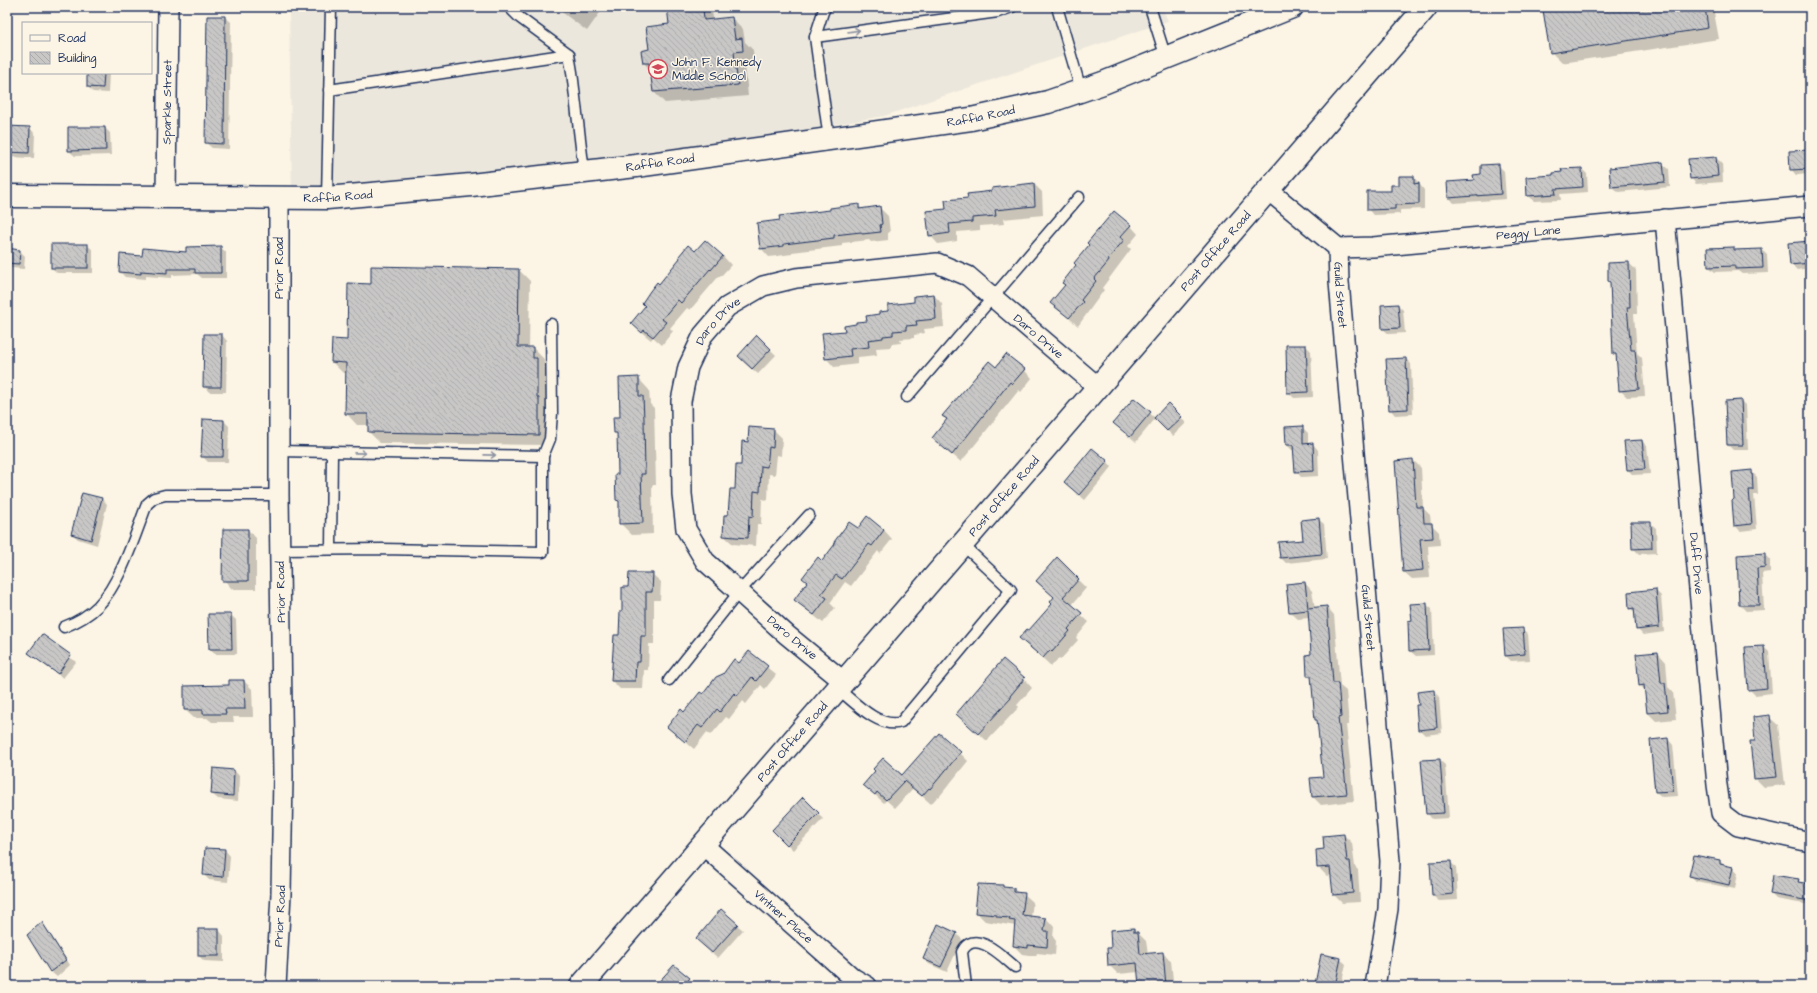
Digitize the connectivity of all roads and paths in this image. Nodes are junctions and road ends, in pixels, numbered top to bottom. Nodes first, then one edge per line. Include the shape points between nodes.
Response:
1 (168, 7) edge
2 (332, 7) edge
3 (509, 7) edge
4 (826, 7) edge
5 (1012, 7) edge
6 (1057, 7) edge
7 (1150, 7) edge
8 (1292, 7) edge
9 (1426, 7) edge
10 (815, 37) junction
11 (569, 54) junction
12 (1166, 58) junction
13 (329, 90) junction
14 (1082, 90) junction
15 (829, 139) junction
16 (584, 172) junction
17 (1268, 190) junction
18 (7, 196) edge
19 (166, 196) junction
20 (1079, 197) dead end
21 (279, 198) junction
22 (327, 198) junction
23 (1810, 206) edge
24 (1665, 219) junction
25 (1338, 248) junction
26 (992, 297) junction
27 (551, 324) dead end
28 (1098, 387) junction
29 (907, 397) dead end
30 (279, 451) junction
31 (332, 452) junction
32 (543, 456) junction
33 (279, 495) junction
34 (808, 515) dead end
35 (962, 544) junction
36 (331, 549) junction
37 (280, 550) junction
38 (739, 592) junction
39 (64, 627) dead end
40 (669, 680) dead end
41 (840, 685) junction
42 (1810, 842) edge
43 (702, 844) junction
44 (1015, 967) dead end
45 (276, 986) edge
46 (582, 986) edge
47 (867, 986) edge
48 (966, 986) edge
49 (1375, 986) edge

1 - 19 street, Sparkle Street
2 - 13 lane
3 - 11 lane
4 - 10 lane
10 -> 5 lane via 998,12
6 - 14 lane
7 - 12 lane
8 - 12 main road, Raffia Road
9 - 17 main road, Post Office Road
10 - 15 lane
11 - 13 lane
11 - 16 lane
12 - 14 main road, Raffia Road
13 - 22 lane
14 - 15 main road, Raffia Road via 1048,102 971,119
15 - 16 main road, Raffia Road
16 - 22 main road, Raffia Road
17 - 25 street
17 - 28 main road, Post Office Road
18 - 19 main road, Raffia Road
19 - 21 main road, Raffia Road
20 - 26 lane
21 - 22 main road, Raffia Road
21 - 30 street, Prior Road
23 - 24 street, Peggy Lane
24 - 25 street, Peggy Lane via 1373,247
24 - 42 street, Duff Drive via 1721,813 1738,826
25 - 49 street, Guild Street via 1390,861 1388,909
26 - 28 street, Daro Drive
26 - 29 lane
26 - 38 street, Daro Drive via 968,276 937,263 796,278 763,286 727,308 703,335 688,367 681,401 682,494 686,529 705,562
27 - 32 lane via 552,413 550,439
28 - 35 main road, Post Office Road
30 - 31 lane
30 - 33 street, Prior Road
31 -> 32 lane
31 - 36 lane
32 - 36 lane via 543,552
33 - 37 street, Prior Road
33 - 39 lane via 165,495 154,498 147,504 117,577 98,605 80,620
34 - 38 lane
35 - 41 main road, Post Office Road
35 - 41 lane via 1011,590 901,722 894,725 871,716
36 - 37 lane
37 - 45 street, Prior Road via 283,776
38 - 40 lane
38 - 41 street, Daro Drive
41 - 43 main road, Post Office Road
43 - 46 main road, Post Office Road
43 - 47 street, Vintner Place via 854,978
44 - 48 lane via 985,943 971,943 964,947 962,952

